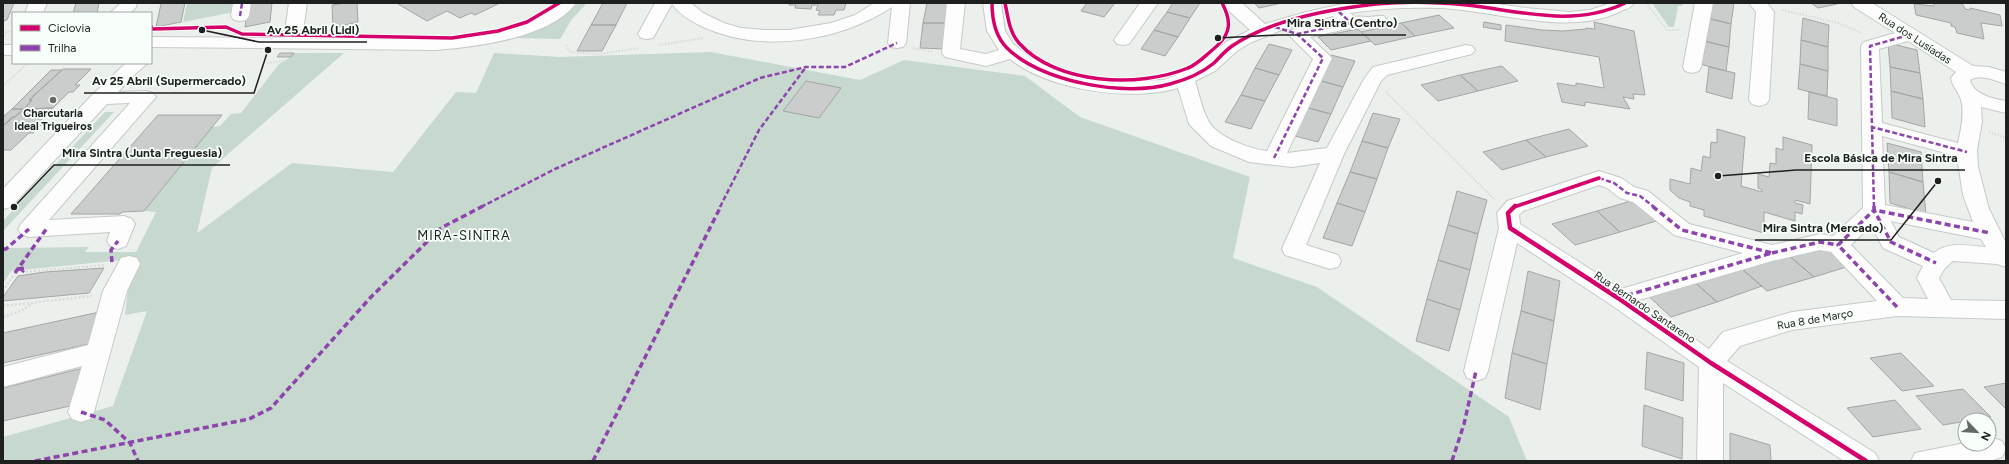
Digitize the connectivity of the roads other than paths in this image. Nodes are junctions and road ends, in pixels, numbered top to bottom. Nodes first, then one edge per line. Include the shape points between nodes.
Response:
1 (298, 3) edge
2 (567, 3) edge
3 (664, 3) edge
4 (680, 3) edge
5 (886, 3) edge
6 (901, 3) edge
7 (956, 3) edge
8 (992, 3) edge
9 (1149, 3) edge
10 (1624, 3) edge
11 (1704, 3) edge
12 (1860, 3) edge
13 (1759, 4) edge
14 (1234, 5) edge
15 (1337, 10) junction
16 (1378, 20) dead end
17 (1351, 23) junction
18 (1269, 30) junction
19 (647, 34) dead end
20 (1298, 34) junction
21 (1909, 35) junction
22 (1123, 40) dead end
23 (152, 42) edge
24 (172, 43) junction
25 (897, 43) road end
26 (292, 44) junction
27 (1231, 47) junction
28 (1466, 50) dead end
29 (1014, 52) junction
30 (152, 54) edge
31 (132, 65) edge
32 (1692, 68) dead end
33 (1969, 72) junction
34 (1997, 72) edge
35 (1186, 78) junction
36 (2006, 78) edge
37 (1969, 92) junction
38 (100, 98) junction
39 (1759, 100) dead end
40 (2006, 107) edge
41 (1972, 126) junction
42 (1872, 127) junction
43 (1967, 152) junction
44 (1334, 154) junction
45 (1274, 158) junction
46 (3, 202) edge
47 (1874, 210) junction
48 (1509, 220) junction
49 (1990, 233) junction
50 (118, 241) dead end
51 (1838, 244) junction
52 (1772, 253) junction
53 (2005, 257) edge
54 (1330, 261) dead end
55 (1936, 263) junction
56 (119, 264) road end
57 (1618, 298) junction
58 (1897, 307) junction
59 (1944, 308) junction
60 (2006, 310) edge
61 (98, 352) junction
62 (1711, 363) junction
63 (1476, 371) dead end
64 (3, 377) edge
65 (81, 412) dead end
66 (1998, 452) edge
67 (1710, 461) edge
68 (1866, 461) edge
69 (1924, 461) edge

1 - 26 street
2 - 26 street via 554,13 519,30 462,44
3 - 19 street
4 - 5 street via 690,14 709,24 734,32 775,36 818,32 857,20
6 - 25 street
7 - 29 street via 951,54 986,60
8 - 29 street via 996,32
9 - 22 street
10 - 15 street via 1599,13 1560,16 1425,3 1362,6
11 - 32 street
12 - 21 street, Rua dos Lusíadas
13 - 39 street via 1765,12
14 - 18 street
14 - 27 street via 1237,20 1236,34
15 - 17 street
15 - 18 street via 1302,18
16 - 17 street
17 - 20 street
18 - 20 street
18 - 27 street
20 - 45 street via 1323,58
21 - 33 street, Rua dos Lusíadas
21 - 42 street via 1870,46
23 - 24 street
24 - 26 street
24 - 30 street
27 - 35 street via 1208,67
28 - 44 street via 1380,71 1373,79
29 - 35 street via 1032,66 1068,80 1111,88 1164,86
31 - 38 street
33 - 34 street
33 - 37 street via 1960,78 1963,87
34 - 36 street
35 - 45 street via 1199,124 1218,141 1249,155
37 - 40 street via 1985,102
37 - 41 street
38 - 46 street
38 - 50 street via 146,97 30,229 124,224
40 - 41 street
41 - 43 street
42 - 43 street
42 - 47 street
43 - 49 street via 1971,186
44 - 45 street via 1292,160
44 - 54 street via 1293,249
47 - 49 street
47 - 51 street
47 - 55 street via 1891,242
48 - 52 street via 1514,206 1599,178 1614,183 1627,193 1640,196 1682,230
48 - 57 street, Rua Bernardo Santareno
48 - 63 street
49 - 53 street
51 - 52 street via 1820,242
51 - 58 street
52 - 57 street
53 - 55 street via 1948,254
55 - 59 street via 1928,278
56 - 61 street via 115,291
57 - 62 street, Rua Bernardo Santareno
58 - 59 street, Rua 8 de Março
58 - 62 street, Rua 8 de Março via 1792,321 1732,339
59 - 60 street, Rua 8 de Março
61 - 64 street
61 - 65 street
62 - 67 street
62 - 68 street, Rua Bernardo Santareno
66 - 69 street

